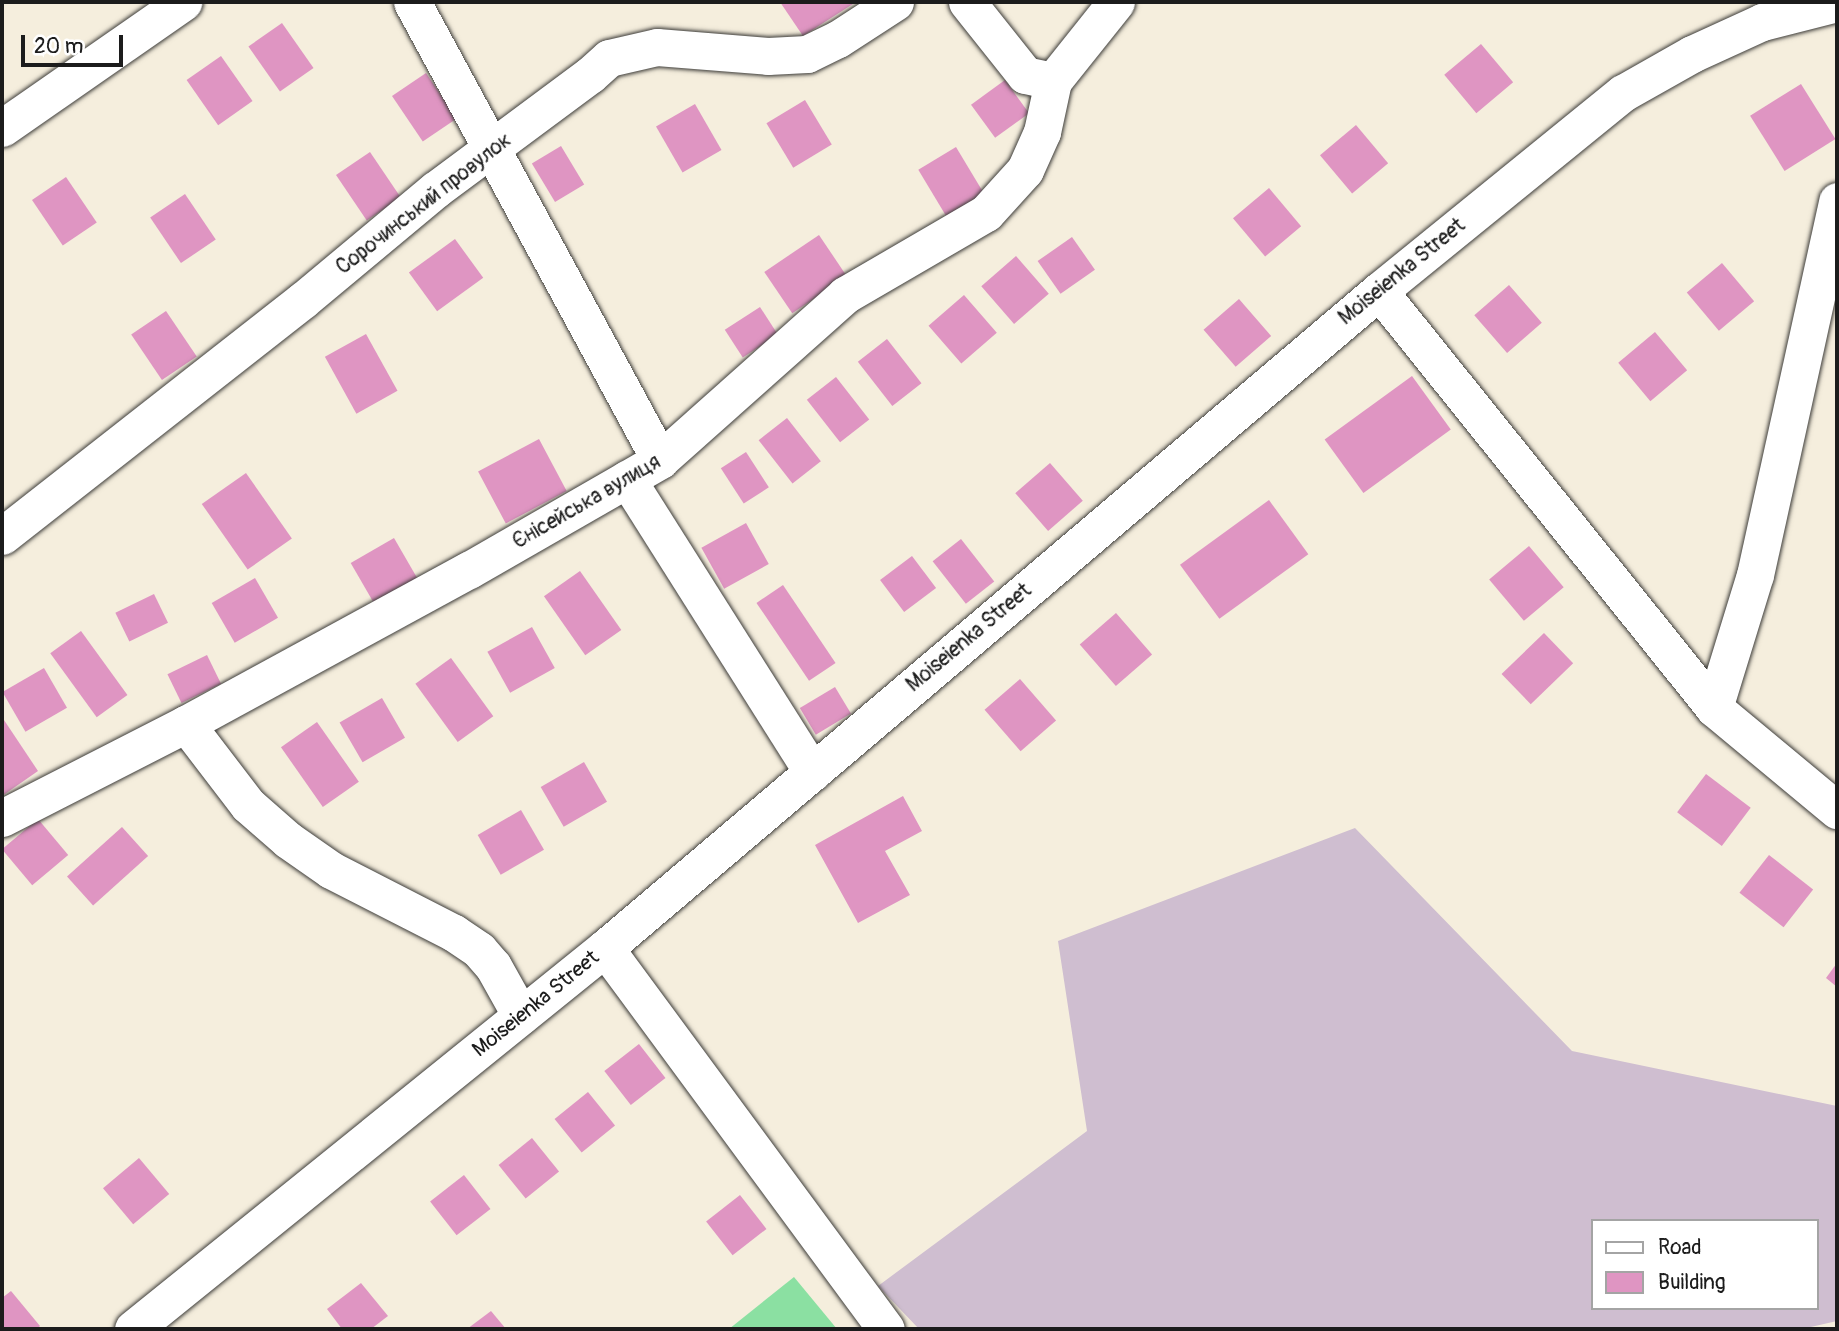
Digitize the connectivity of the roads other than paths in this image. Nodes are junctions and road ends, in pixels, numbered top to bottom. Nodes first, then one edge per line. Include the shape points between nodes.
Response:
1 (183, 2) edge
2 (412, 2) edge
3 (895, 2) edge
4 (967, 2) edge
5 (1116, 2) edge
6 (1837, 3) edge
7 (1757, 12) edge
8 (1053, 80) junction
9 (2, 128) edge
10 (493, 148) junction
11 (1837, 201) edge
12 (1379, 291) junction
13 (660, 460) junction
14 (627, 479) junction
15 (2, 536) edge
16 (1714, 708) junction
17 (186, 724) junction
18 (812, 772) junction
19 (1837, 810) edge
20 (2, 818) edge
21 (605, 948) junction
22 (521, 1016) junction
23 (133, 1329) edge
24 (886, 1329) edge

1 - 9 street
2 - 10 street
3 - 10 street, Сорочинський провулок via 807,54 768,56 657,47 609,58
4 - 8 street via 1024,75
5 - 8 street, Єнісейська вулиця
6 - 7 street, Moiseienka Street
7 - 12 street, Moiseienka Street via 1623,93
8 - 13 street, Єнісейська вулиця via 1042,132 1025,170 986,213 845,295
10 - 13 street
10 - 15 street, Сорочинський провулок
11 - 16 street via 1755,575
12 - 16 street
12 - 18 street, Moiseienka Street
13 - 14 street, Єнісейська вулиця
14 - 17 street, Єнісейська вулиця
14 - 18 street
16 - 19 street
17 - 20 street, Єнісейська вулиця
17 - 22 street via 248,805 288,840 331,870 479,950
18 - 21 street, Moiseienka Street
21 - 22 street, Moiseienka Street
21 - 24 street
22 - 23 street, Moiseienka Street

